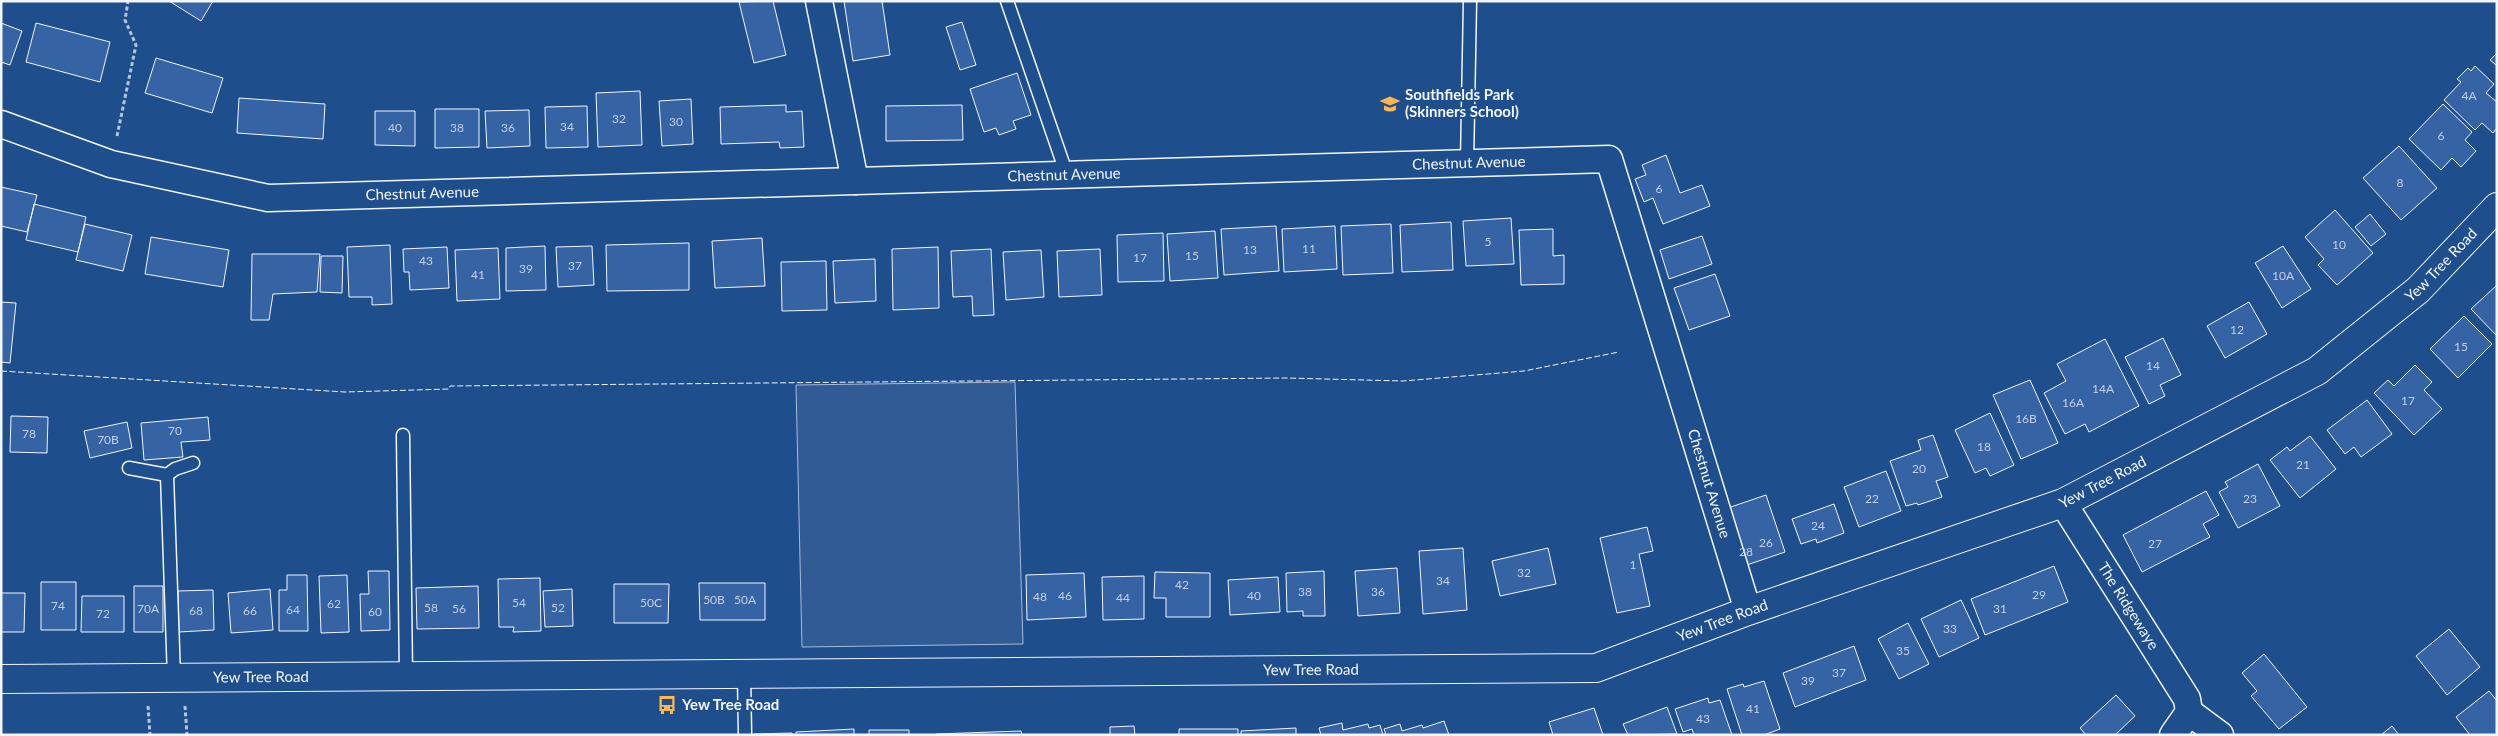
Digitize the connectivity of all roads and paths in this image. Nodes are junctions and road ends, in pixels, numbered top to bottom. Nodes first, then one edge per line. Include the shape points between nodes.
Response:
1 (128, 1) edge
2 (819, 1) edge
3 (1007, 1) edge
4 (1470, 1) edge
5 (1, 124) edge
6 (1468, 163) junction
7 (111, 164) junction
8 (1067, 175) junction
9 (855, 181) junction
10 (2497, 207) edge
11 (402, 436) dead end
12 (194, 463) dead end
13 (129, 468) dead end
14 (167, 475) junction
15 (2063, 503) junction
16 (1748, 611) junction
17 (744, 674) junction
18 (406, 676) junction
19 (174, 678) junction
20 (1, 679) edge
21 (2189, 712) junction
22 (745, 735) edge
23 (2173, 735) edge
24 (2220, 735) edge

1 - 7 path via 125,20 136,44
2 - 9 street
3 - 8 lane
4 - 6 lane
5 - 7 street, Chestnut Avenue
6 - 8 street, Chestnut Avenue
6 - 16 street, Chestnut Avenue via 1609,159
7 - 9 street, Chestnut Avenue via 268,198
8 - 9 street, Chestnut Avenue
10 - 15 street, Yew Tree Road via 2418,290 2317,371
11 - 18 lane
12 - 14 lane
13 - 14 lane
14 - 19 lane
15 - 16 street, Yew Tree Road
15 - 21 street, The Ridgewaye via 2187,699
16 - 17 street, Yew Tree Road via 1596,668
17 - 18 street, Yew Tree Road
17 - 22 lane
18 - 19 street, Yew Tree Road
19 - 20 street, Yew Tree Road
21 - 23 street
21 - 24 street

